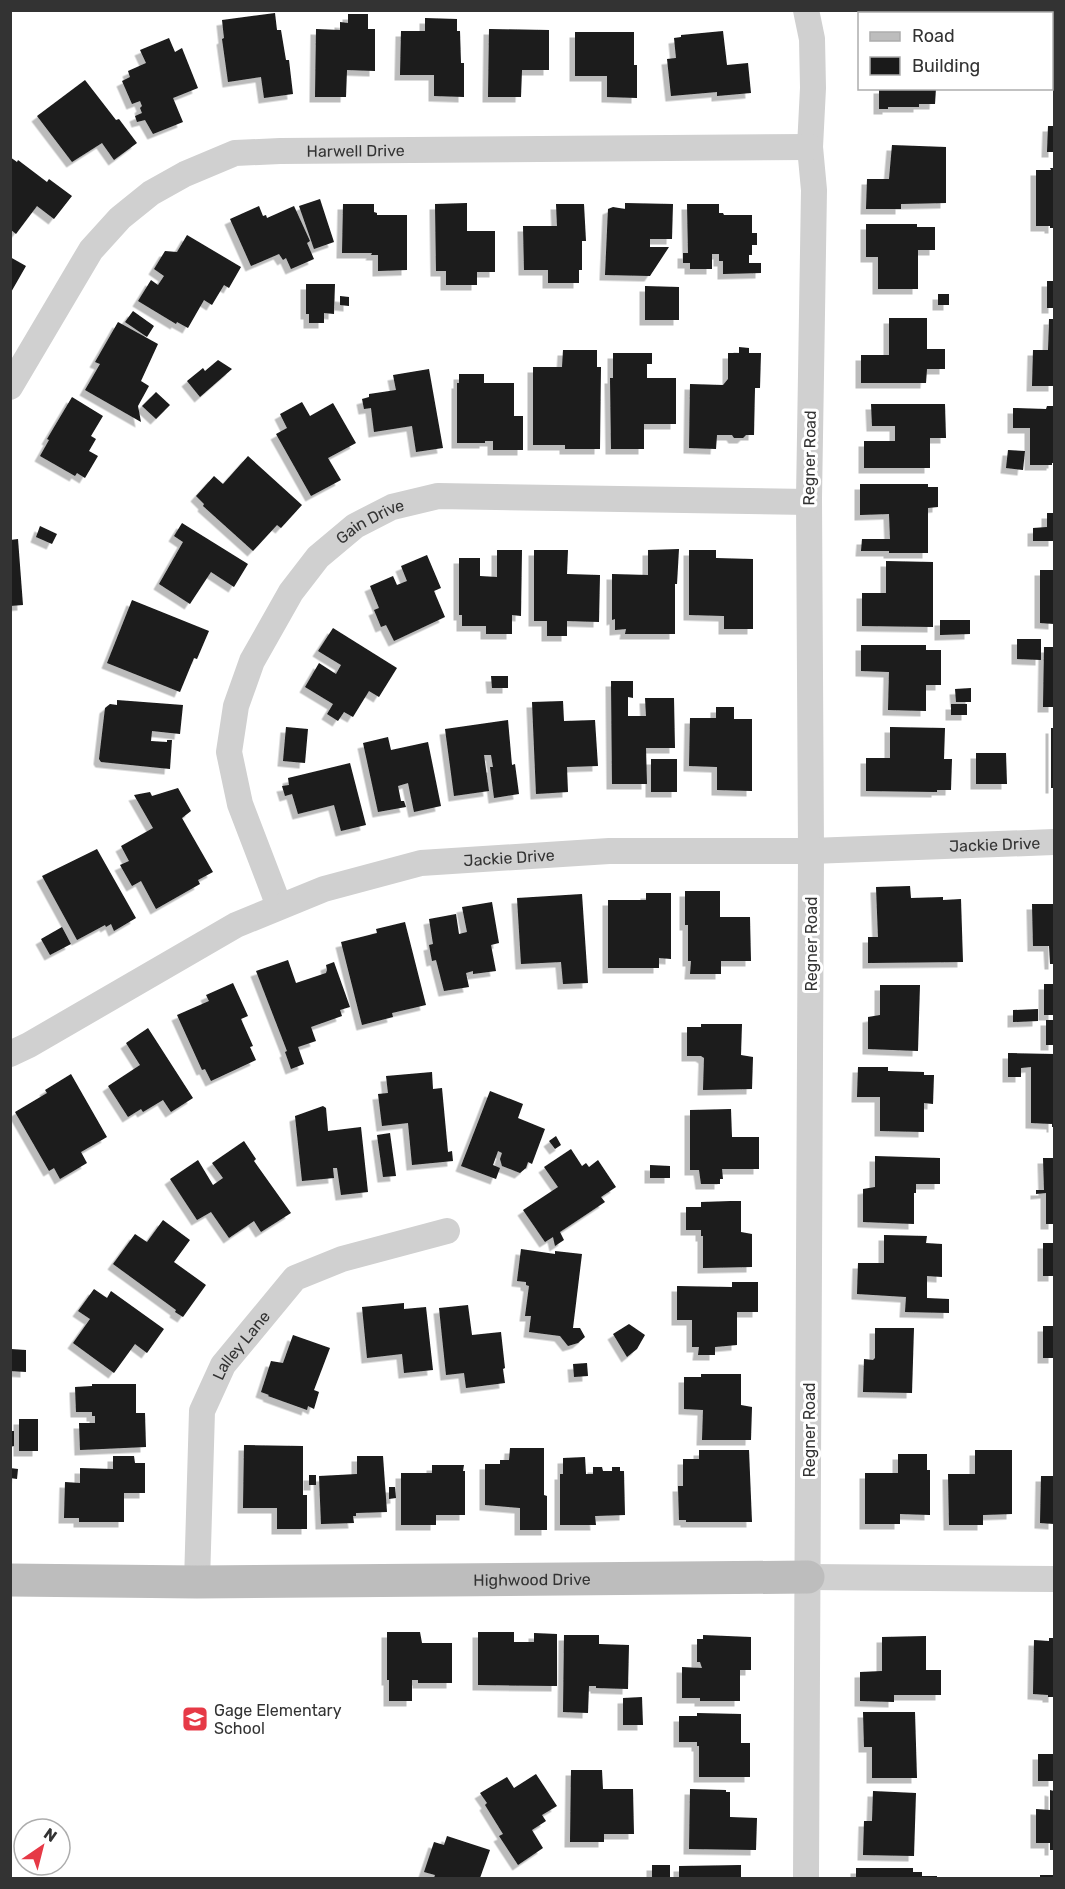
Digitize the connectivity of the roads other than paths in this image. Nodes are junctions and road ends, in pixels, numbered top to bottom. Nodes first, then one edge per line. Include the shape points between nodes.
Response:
1 (806, 10) edge
2 (810, 147) junction
3 (10, 387) edge
4 (808, 502) junction
5 (1054, 842) edge
6 (811, 851) junction
7 (279, 906) junction
8 (10, 1054) edge
9 (447, 1231) dead end
10 (808, 1577) junction
11 (1054, 1579) edge
12 (10, 1580) edge
13 (196, 1582) junction
14 (806, 1878) edge

1 - 2 street, Regner Road via 812,39
2 - 3 street, Harwell Drive via 235,153 151,193 120,218 91,250
2 - 4 street, Regner Road via 814,190
4 - 6 street, Regner Road
4 - 7 street, Gain Drive via 438,496 392,507 355,526 318,557 291,592 252,661 236,706 229,752 240,804
5 - 6 street, Jackie Drive
6 - 7 street, Jackie Drive via 609,851 421,863 324,889
6 - 10 street, Regner Road
7 - 8 street, Jackie Drive via 236,925
9 - 13 street, Lalley Lane via 342,1258 295,1278 223,1365 202,1411
10 - 11 street, Highwood Drive
10 - 13 street, Highwood Drive
10 - 14 street, Regner Road
12 - 13 street, Highwood Drive

